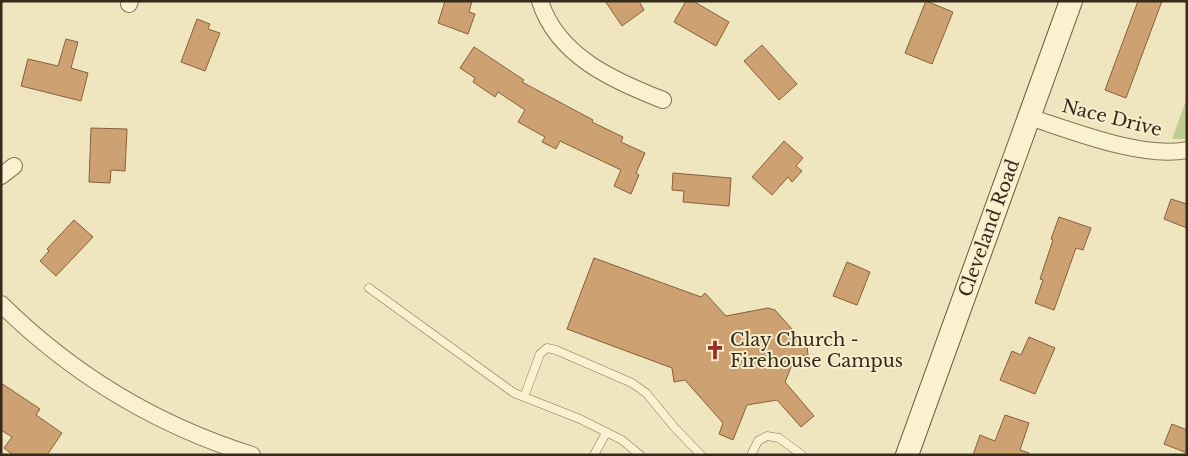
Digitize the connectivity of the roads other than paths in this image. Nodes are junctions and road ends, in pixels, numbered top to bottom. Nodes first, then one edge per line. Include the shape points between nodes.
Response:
1 (540, 1) edge
2 (1071, 1) edge
3 (663, 100) dead end
4 (1029, 117) junction
5 (1187, 150) edge
6 (369, 288) dead end
7 (1, 304) edge
8 (524, 397) junction
9 (606, 433) junction
10 (252, 455) edge
11 (594, 455) edge
12 (640, 455) edge
13 (701, 455) edge
14 (750, 455) edge
15 (802, 455) edge
16 (907, 455) edge

1 - 3 street via 566,46 614,78
2 - 4 main road, Cleveland Road
4 - 5 street, Nace Drive via 1123,145 1153,151
4 - 16 main road, Cleveland Road
6 - 8 lane
7 - 10 street via 56,353 106,389 157,418
8 - 9 lane
8 - 13 lane via 540,354 547,348 556,350 632,383 646,393
9 - 11 lane
9 - 12 lane via 622,440
14 - 15 lane via 758,441 767,436 779,438

